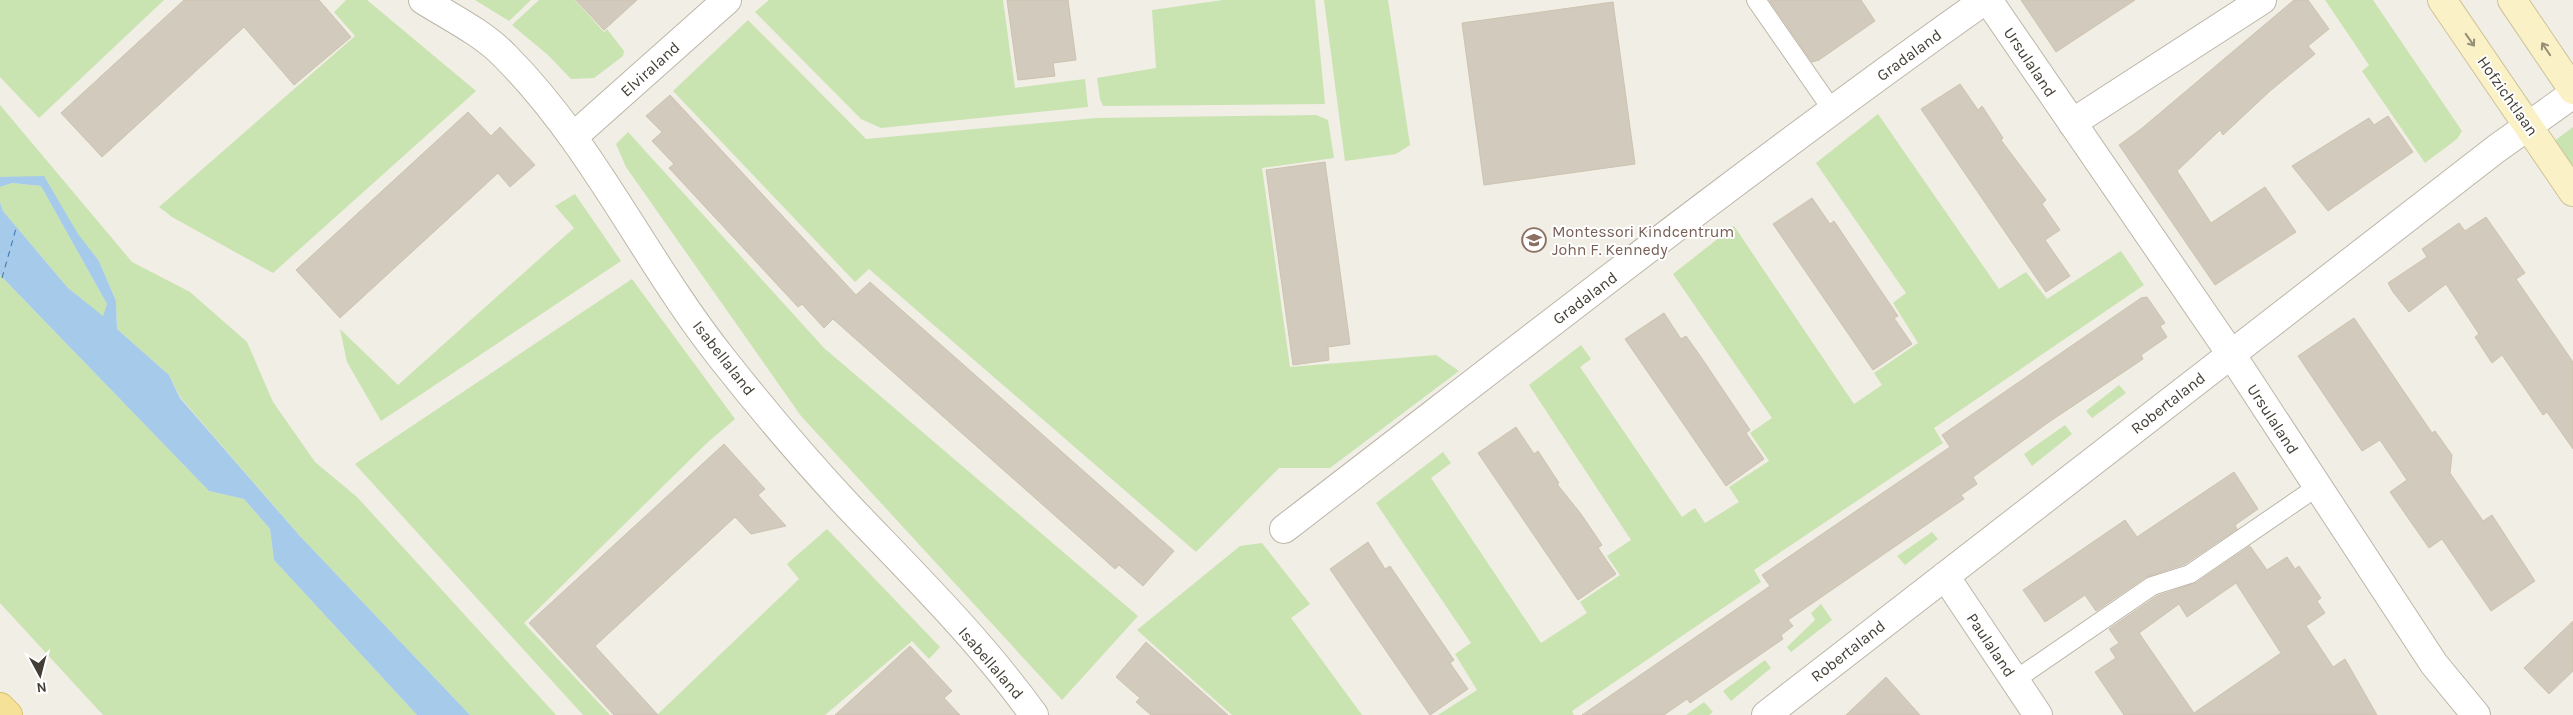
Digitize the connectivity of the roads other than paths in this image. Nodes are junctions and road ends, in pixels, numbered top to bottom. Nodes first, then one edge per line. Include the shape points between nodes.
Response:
1 (423, 0) edge
2 (726, 0) edge
3 (1756, 0) edge
4 (1987, 0) edge
5 (2262, 0) edge
6 (2442, 0) edge
7 (2512, 0) edge
8 (2573, 90) edge
9 (2573, 94) edge
10 (1833, 111) junction
11 (2072, 123) junction
12 (2529, 125) junction
13 (573, 137) junction
14 (2573, 192) edge
15 (2231, 354) junction
16 (2317, 486) junction
17 (1284, 530) dead end
18 (1944, 576) junction
19 (2015, 680) junction
20 (0, 707) edge
21 (8, 715) edge
22 (1034, 715) edge
23 (1766, 715) edge
24 (2038, 715) edge
25 (2476, 715) edge

1 - 13 street, Isabellaland via 506,56
2 - 13 street, Elviraland
3 - 10 lane
4 - 10 street, Gradaland
4 - 11 street, Ursulaland
5 - 11 street
6 -> 12 main road, Hofzichtlaan
8 -> 7 main road
9 - 12 street, Robertaland
10 - 17 street, Gradaland via 1507,356
11 - 15 street, Ursulaland
12 - 14 main road, Hofzichtlaan
12 - 15 street, Robertaland
13 - 22 street, Isabellaland via 720,356 788,438 999,671
15 - 16 street, Ursulaland
15 - 18 street, Robertaland
16 - 19 lane via 2190,574 2152,586
16 - 25 street, Ursulaland via 2434,664
18 - 19 street, Paulaland
18 - 23 street, Robertaland
19 - 24 street, Paulaland
20 - 21 main road

